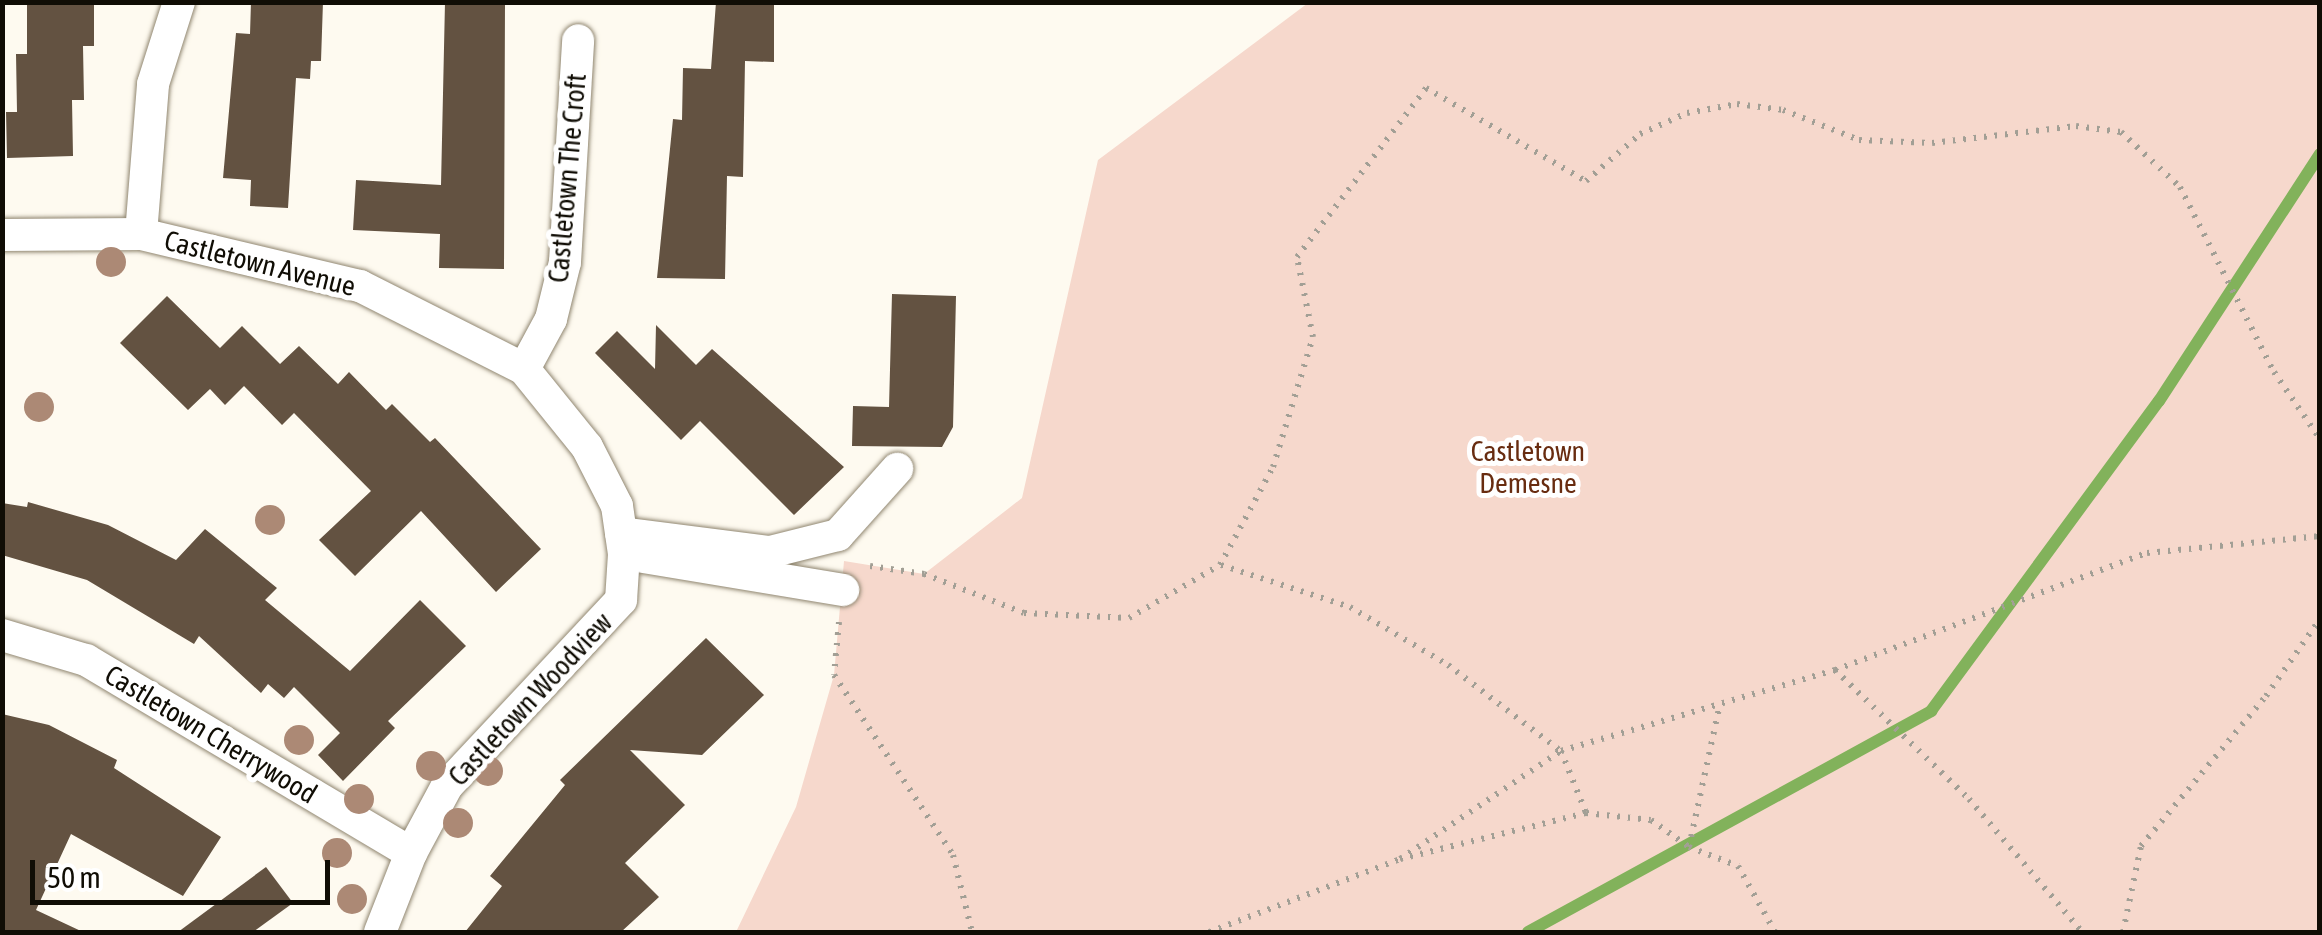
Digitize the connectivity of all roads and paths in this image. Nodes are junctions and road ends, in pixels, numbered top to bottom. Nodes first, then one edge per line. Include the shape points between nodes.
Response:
1 (179, 2) edge
2 (578, 40) dead end
3 (142, 234) junction
4 (2, 236) edge
5 (524, 368) junction
6 (2320, 440) edge
7 (897, 470) dead end
8 (2320, 536) edge
9 (623, 544) junction
10 (1220, 564) junction
11 (843, 590) junction
12 (2320, 618) edge
13 (2, 635) edge
14 (1836, 670) junction
15 (1720, 704) junction
16 (1561, 751) junction
17 (1586, 813) junction
18 (1689, 847) junction
19 (410, 853) junction
20 (1400, 859) junction
21 (380, 932) edge
22 (972, 932) edge
23 (1209, 932) edge
24 (1775, 932) edge
25 (2082, 932) edge
26 (2123, 932) edge

1 - 3 street via 152,84
2 - 5 street, Castletown The Croft via 566,262 551,319
3 - 4 street, Castletown Avenue
3 - 5 street, Castletown Avenue via 360,286
5 - 9 street, Castletown Avenue via 587,447 617,506
6 - 10 path via 2274,372 2180,187 2121,132 2076,126 1932,144 1858,140 1782,110 1737,104 1688,113 1640,134 1586,181 1426,88 1297,257 1313,338 1273,468
7 - 9 street via 838,535 770,552
8 - 14 path via 2148,553
9 - 11 street
9 - 19 street, Castletown Woodview via 621,600 447,786
10 - 11 path via 1129,618 1024,613 924,574 844,562
10 - 16 path via 1350,607 1448,665
11 - 22 path via 834,675 953,855
12 - 26 path via 2266,696 2140,846
13 - 19 street, Castletown Cherrywood via 116,676
14 - 15 path
14 - 25 path via 1969,798
15 - 16 path
15 - 18 path
16 - 17 path
16 - 20 path
17 - 18 path via 1651,820
17 - 20 path
18 - 24 path via 1738,866
19 - 21 street, Castletown Woodview
20 - 23 path

